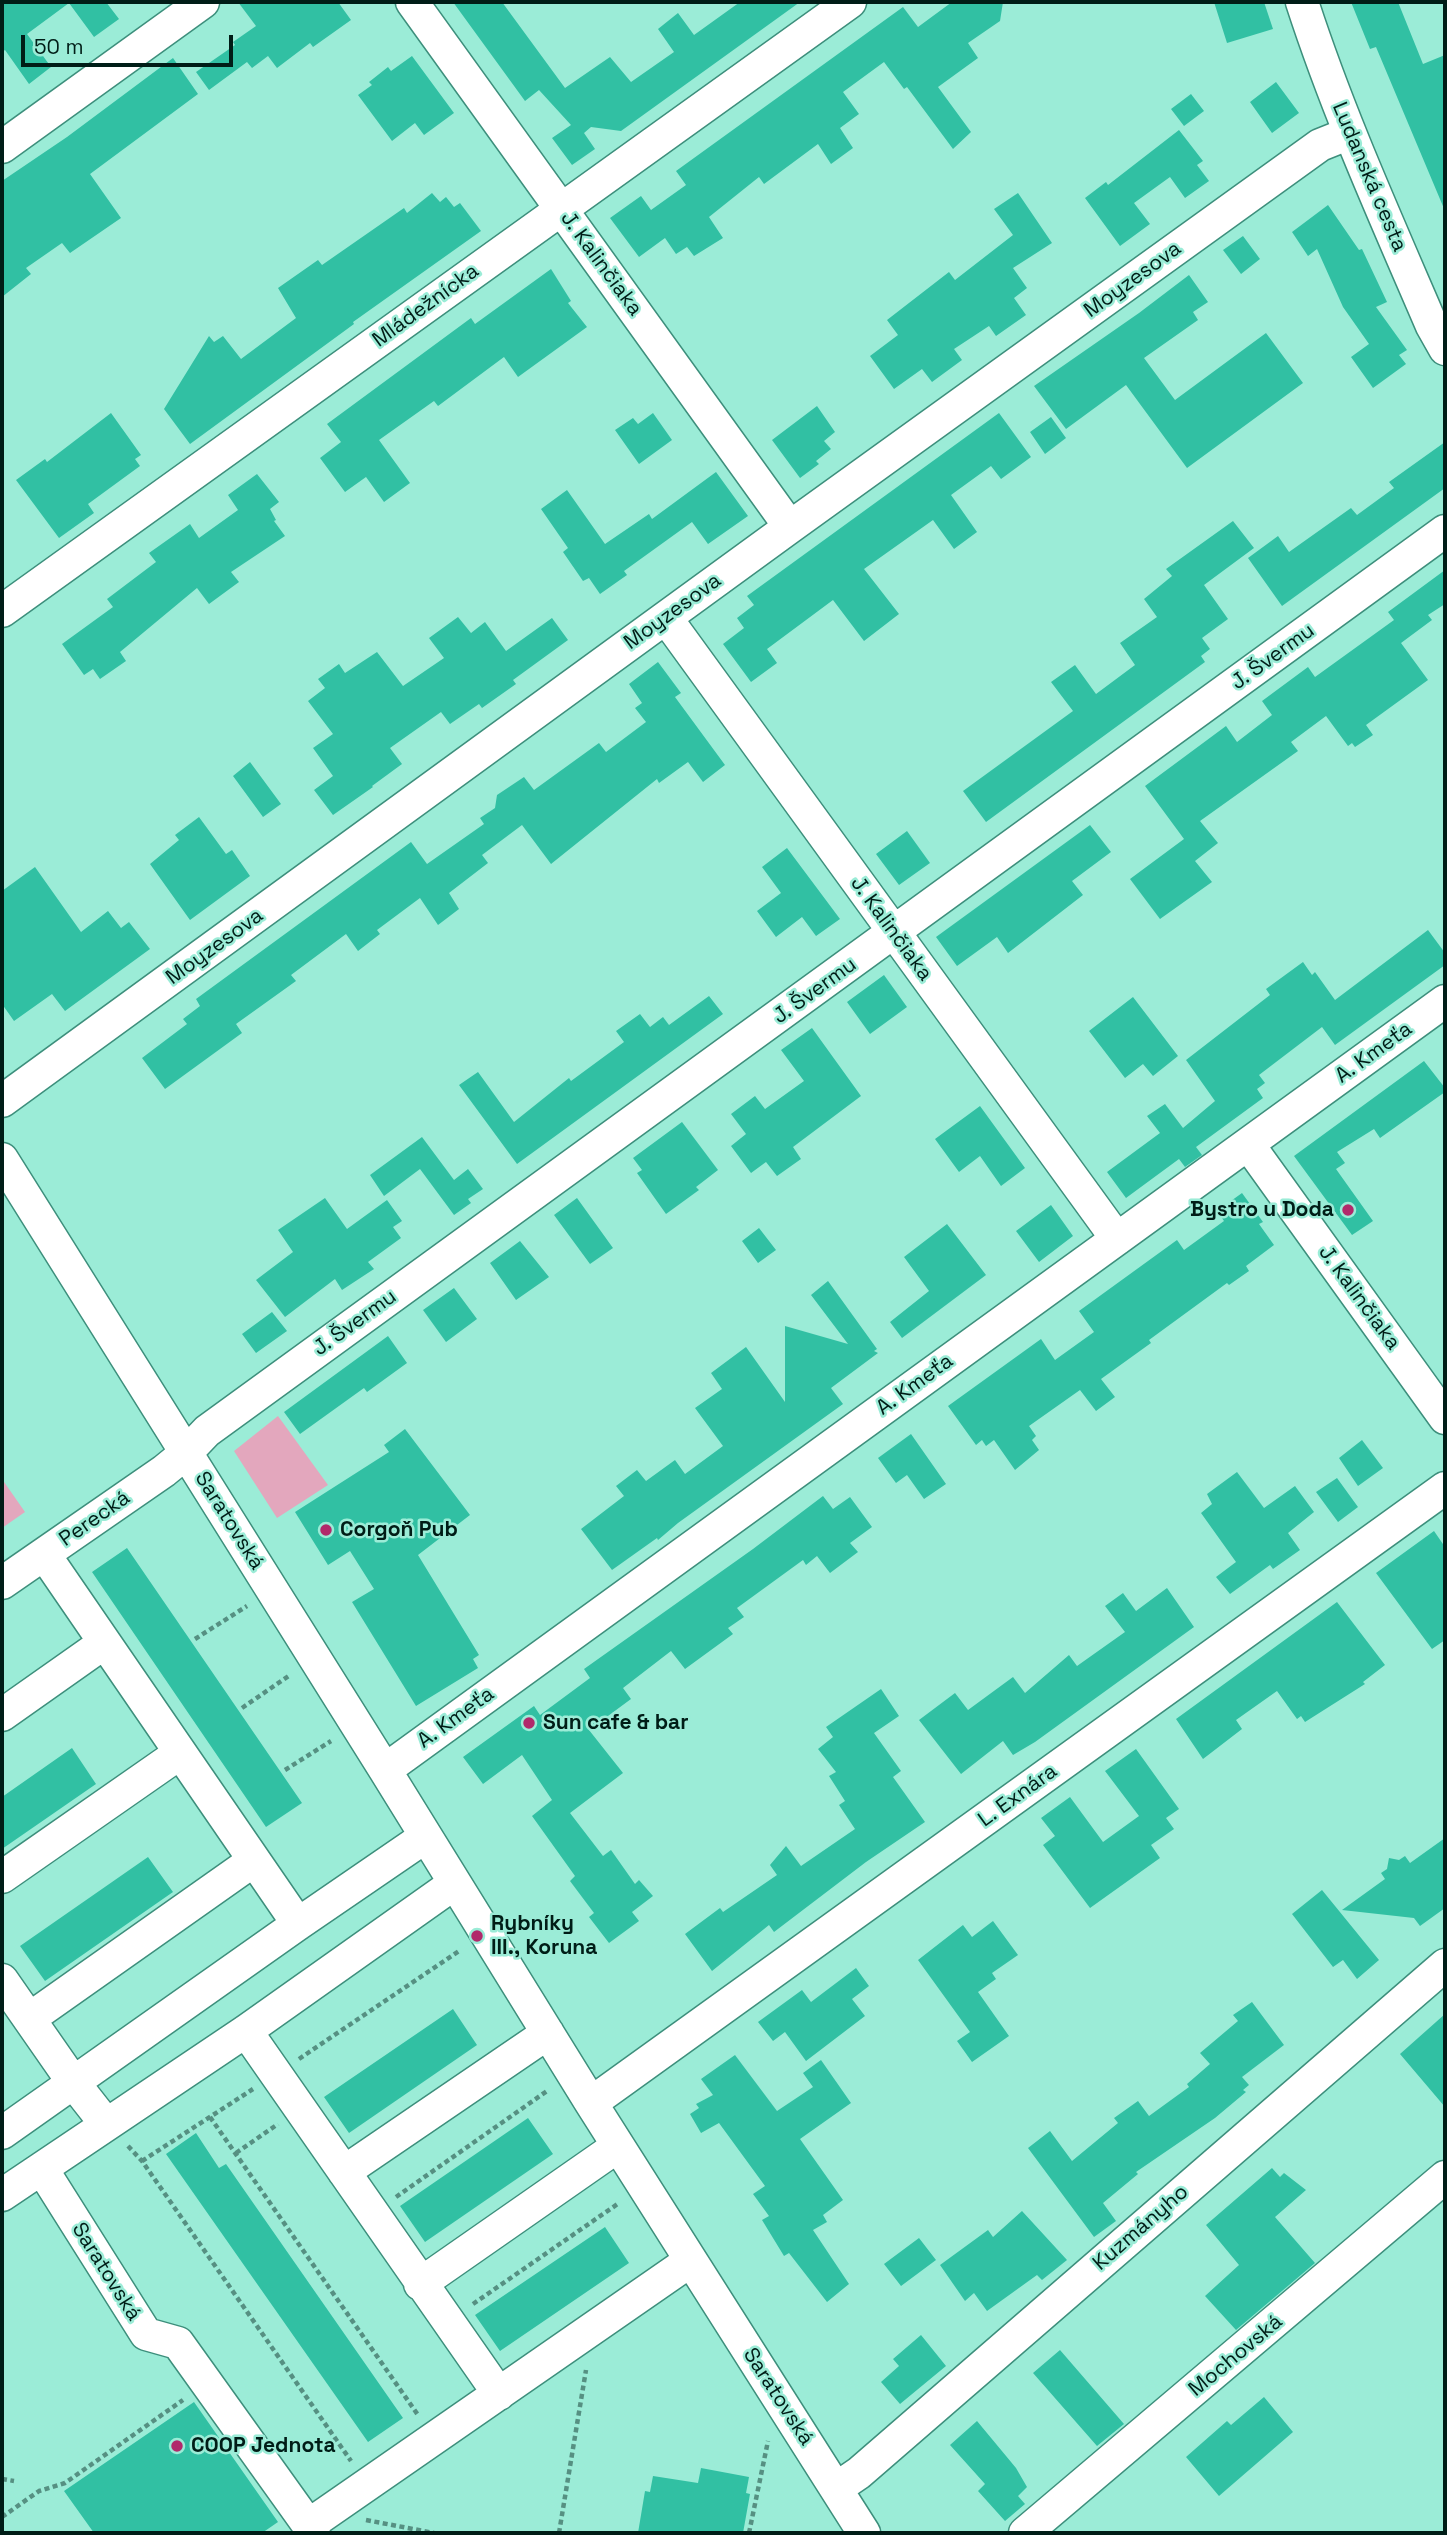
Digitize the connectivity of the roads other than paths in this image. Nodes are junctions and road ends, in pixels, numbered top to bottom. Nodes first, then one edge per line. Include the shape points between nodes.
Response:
1 (203, 2) edge
2 (412, 2) edge
3 (850, 2) edge
4 (1302, 2) edge
5 (1350, 133) junction
6 (2, 147) edge
7 (561, 209) junction
8 (1445, 349) edge
9 (790, 527) junction
10 (1445, 531) edge
11 (2, 611) edge
12 (666, 618) junction
13 (895, 933) junction
14 (1445, 1001) edge
15 (2, 1101) edge
16 (1248, 1144) junction
17 (2, 1159) edge
18 (1117, 1240) junction
19 (1445, 1418) edge
20 (186, 1453) junction
21 (1445, 1488) edge
22 (44, 1554) junction
23 (2, 1583) edge
24 (104, 1643) junction
25 (2, 1715) edge
26 (180, 1753) junction
27 (385, 1770) junction
28 (425, 1837) junction
29 (253, 1861) junction
30 (2, 1877) edge
31 (455, 1884) junction
32 (298, 1924) junction
33 (1445, 1965) edge
34 (2, 1980) edge
35 (29, 2019) junction
36 (246, 2031) junction
37 (548, 2034) junction
38 (73, 2082) junction
39 (591, 2103) junction
40 (106, 2124) junction
41 (2, 2133) edge
42 (618, 2146) junction
43 (42, 2169) junction
44 (344, 2172) junction
45 (1445, 2177) edge
46 (2, 2195) edge
47 (690, 2261) junction
48 (420, 2284) junction
49 (499, 2394) junction
50 (836, 2488) junction
51 (317, 2524) edge
52 (864, 2533) edge
53 (1026, 2533) edge

1 - 6 street
2 - 7 street, J. Kalinčiaka
3 - 7 street, Mládežnícka
4 - 5 street, Ludanská cesta
5 - 8 street, Ludanská cesta
5 - 9 street, Moyzesova via 1320,145
7 - 9 street, J. Kalinčiaka
7 - 11 street, Mládežnícka
9 - 12 street, Moyzesova
10 - 13 street, J. Švermu
12 - 13 street, J. Kalinčiaka
12 - 15 street, Moyzesova
13 - 18 street, J. Kalinčiaka
13 - 20 street, J. Švermu via 207,1431
14 - 16 street, A. Kmeťa
16 - 18 street, A. Kmeťa
16 - 19 street, J. Kalinčiaka
17 - 20 street, Saratovská
18 - 27 street, A. Kmeťa
20 - 22 street, Perecká
20 - 27 street, Saratovská
21 - 39 street, L. Exnára
22 - 23 street, Perecká
22 - 24 street
24 - 25 street
24 - 26 street
26 - 29 street
26 - 30 street
27 - 28 street, Saratovská
28 - 31 street, Saratovská
28 - 32 street
29 - 32 street
29 - 35 street
31 - 36 street
31 - 37 street, Saratovská
32 - 38 street
33 - 50 street, Kuzmányho via 859,2473
34 - 35 street
35 - 38 street
36 - 40 street
36 - 44 street
37 - 39 street, Saratovská
37 - 44 street
38 - 40 street
38 - 41 street
39 - 42 street, Saratovská
40 - 43 street
42 - 47 street, Saratovská
42 - 48 street
43 - 46 street
43 - 51 street, Saratovská via 146,2334 178,2343
44 - 48 street
45 - 53 street, Mochovská
47 - 49 street
47 - 50 street, Saratovská
48 - 49 street
49 - 51 street
50 - 52 street, Saratovská

